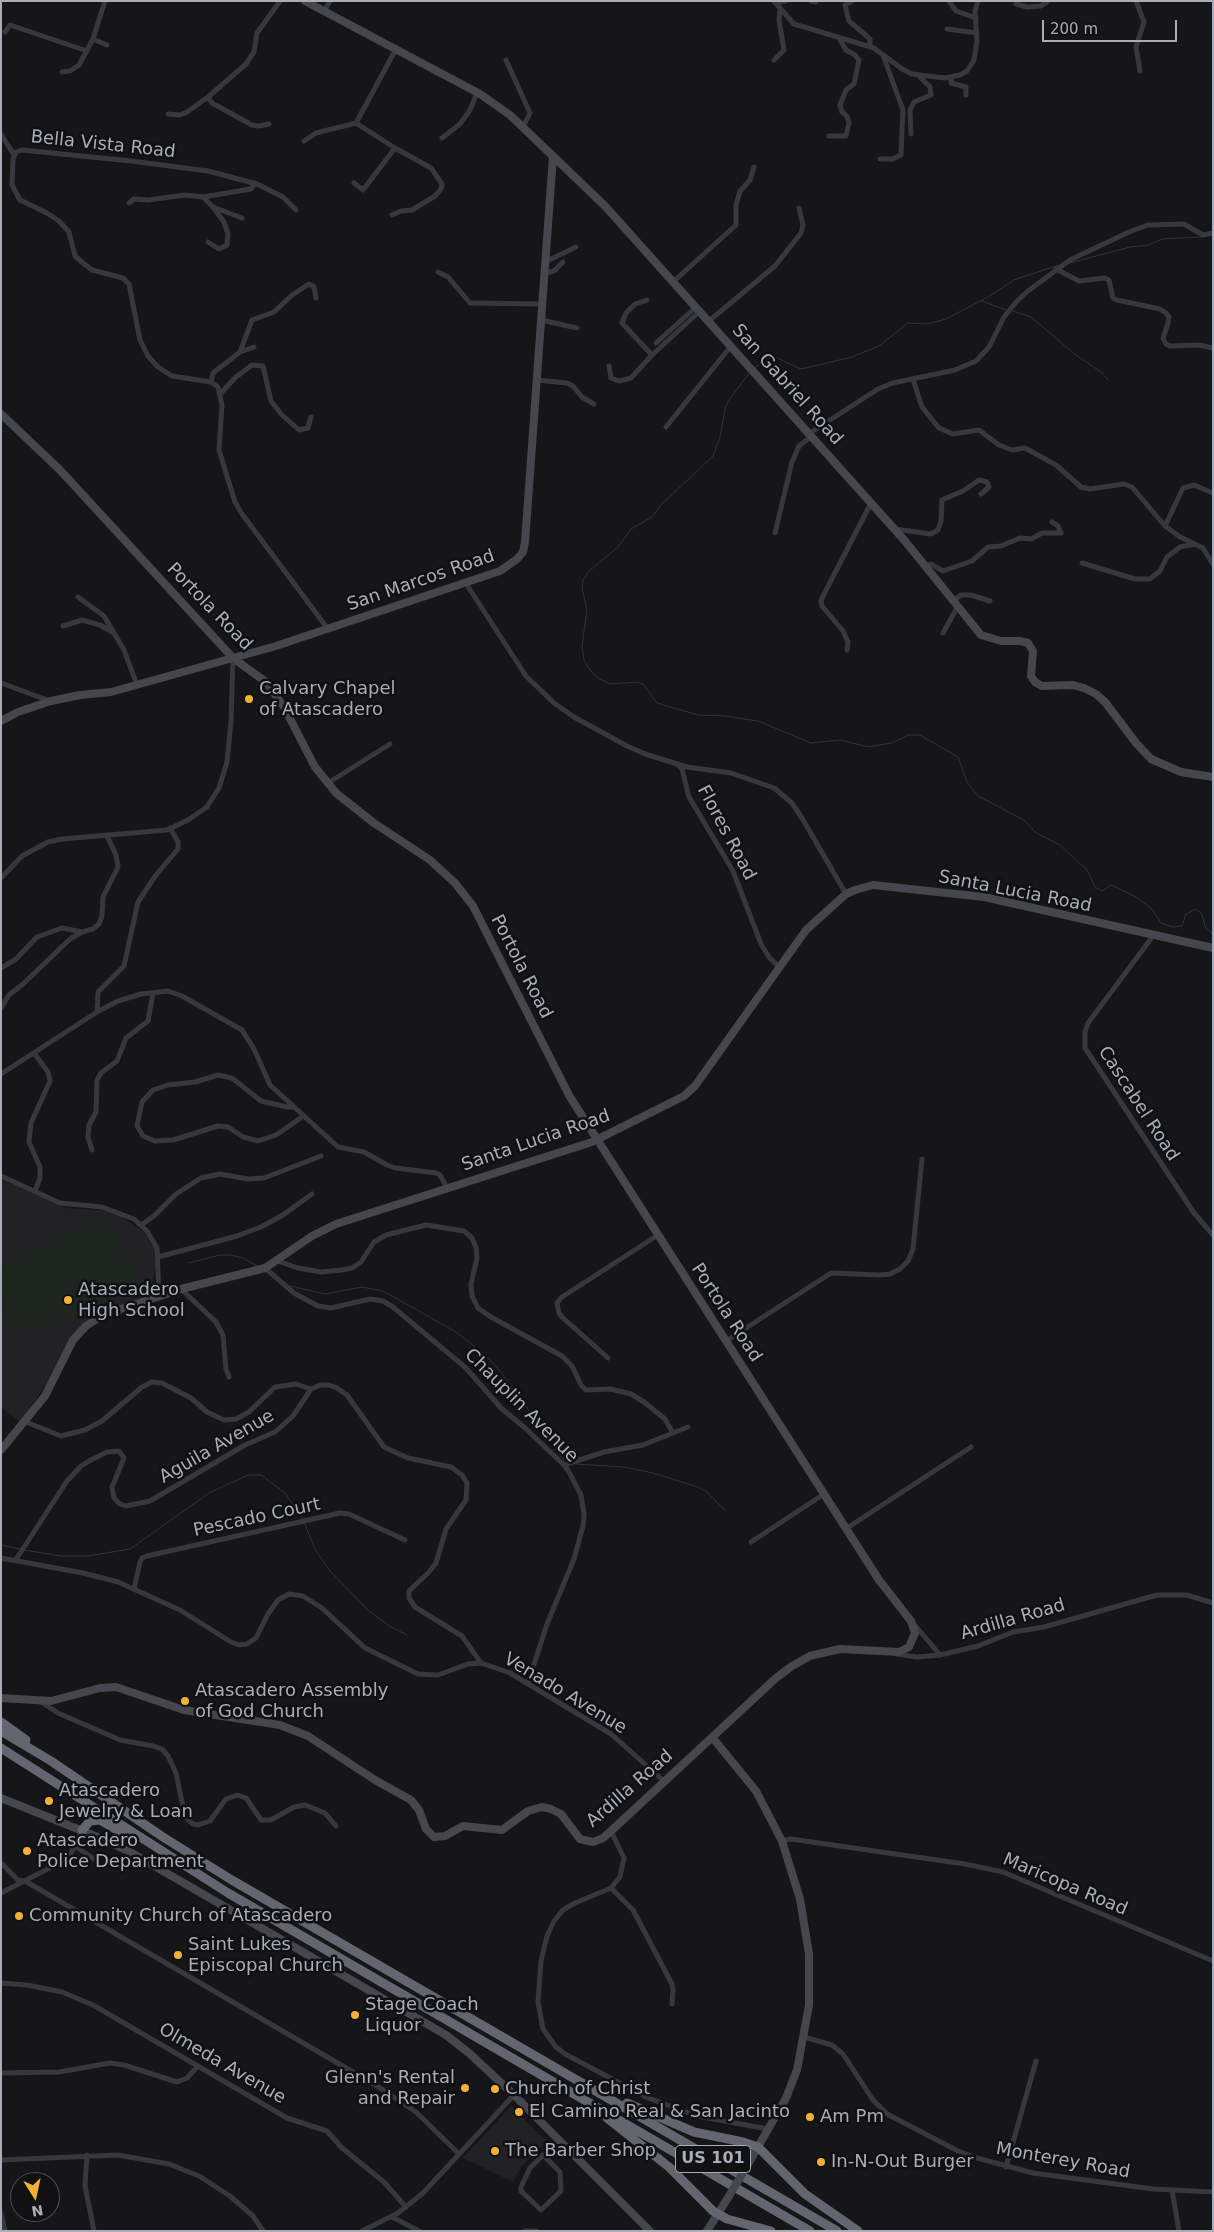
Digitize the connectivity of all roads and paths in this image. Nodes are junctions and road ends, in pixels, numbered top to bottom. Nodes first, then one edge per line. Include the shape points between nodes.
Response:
1 (105, 1) edge
2 (280, 1) edge
3 (305, 1) edge
4 (330, 1) edge
5 (786, 1) edge
6 (811, 1) edge
7 (852, 1) edge
8 (949, 1) edge
9 (978, 1) edge
10 (1047, 1) edge
11 (1054, 1) edge
12 (1136, 1) edge
13 (775, 2) edge
14 (816, 2) edge
15 (1016, 4) dead end
16 (780, 9) junction
17 (324, 11) junction
18 (976, 18) junction
19 (947, 29) dead end
20 (5, 32) dead end
21 (977, 33) junction
22 (839, 38) junction
23 (93, 40) junction
24 (107, 45) dead end
25 (870, 46) junction
26 (396, 49) junction
27 (87, 51) junction
28 (883, 55) junction
29 (506, 60) dead end
30 (774, 60) dead end
31 (1140, 71) dead end
32 (62, 72) dead end
33 (918, 75) junction
34 (951, 78) junction
35 (477, 93) junction
36 (966, 95) dead end
37 (208, 97) junction
38 (168, 114) dead end
39 (270, 124) dead end
40 (356, 124) junction
41 (524, 127) junction
42 (1, 134) edge
43 (911, 134) dead end
44 (830, 136) dead end
45 (442, 138) dead end
46 (304, 141) dead end
47 (395, 148) junction
48 (14, 155) junction
49 (554, 156) junction
50 (880, 159) dead end
51 (754, 167) dead end
52 (255, 183) junction
53 (354, 183) dead end
54 (203, 197) junction
55 (129, 203) dead end
56 (212, 207) junction
57 (799, 208) dead end
58 (296, 210) dead end
59 (392, 215) dead end
60 (242, 218) dead end
61 (1213, 233) edge
62 (208, 242) dead end
63 (576, 247) dead end
64 (545, 262) junction
65 (563, 262) dead end
66 (1056, 269) junction
67 (438, 272) dead end
68 (545, 272) junction
69 (673, 282) junction
70 (316, 298) dead end
71 (647, 300) dead end
72 (542, 304) junction
73 (698, 309) junction
74 (541, 320) junction
75 (709, 321) junction
76 (577, 328) dead end
77 (656, 342) dead end
78 (731, 346) junction
79 (254, 347) dead end
80 (1213, 348) edge
81 (240, 352) junction
82 (652, 354) junction
83 (609, 366) dead end
84 (913, 379) junction
85 (537, 380) junction
86 (211, 382) junction
87 (221, 393) junction
88 (594, 404) dead end
89 (1, 414) edge
90 (311, 417) dead end
91 (666, 427) dead end
92 (811, 435) junction
93 (1213, 492) edge
94 (981, 494) dead end
95 (871, 503) junction
96 (1052, 522) dead end
97 (1166, 526) junction
98 (894, 529) junction
99 (775, 533) dead end
100 (1195, 544) junction
101 (1082, 563) dead end
102 (1213, 564) edge
103 (926, 566) junction
104 (465, 582) junction
105 (78, 597) dead end
106 (990, 601) dead end
107 (956, 603) junction
108 (62, 626) dead end
109 (328, 629) junction
110 (114, 633) junction
111 (943, 634) dead end
112 (847, 650) dead end
113 (233, 658) junction
114 (1, 683) edge
115 (137, 685) junction
116 (51, 701) junction
117 (1, 720) edge
118 (390, 744) dead end
119 (677, 765) junction
120 (1213, 777) edge
121 (328, 783) junction
122 (170, 828) junction
123 (107, 836) junction
124 (1, 878) edge
125 (846, 894) junction
126 (82, 932) junction
127 (1153, 936) junction
128 (1213, 948) edge
129 (779, 967) junction
130 (1, 968) edge
131 (153, 993) junction
132 (1, 1008) edge
133 (97, 1012) junction
134 (34, 1053) junction
135 (1, 1074) edge
136 (293, 1106) junction
137 (302, 1117) junction
138 (596, 1140) junction
139 (92, 1150) dead end
140 (321, 1156) dead end
141 (922, 1159) dead end
142 (1, 1176) edge
143 (447, 1188) junction
144 (35, 1191) junction
145 (312, 1194) dead end
146 (141, 1225) junction
147 (658, 1235) junction
148 (1213, 1236) edge
149 (158, 1256) junction
150 (278, 1261) junction
151 (265, 1268) junction
152 (181, 1289) junction
153 (159, 1295) junction
154 (726, 1341) junction
155 (608, 1358) dead end
156 (229, 1377) dead end
157 (311, 1389) junction
158 (26, 1422) junction
159 (688, 1427) dead end
160 (673, 1432) junction
161 (971, 1446) dead end
162 (1, 1450) edge
163 (564, 1465) junction
164 (824, 1494) junction
165 (847, 1528) junction
166 (405, 1540) dead end
167 (751, 1542) dead end
168 (1, 1558) edge
169 (15, 1561) junction
170 (134, 1589) junction
171 (1213, 1603) edge
172 (911, 1621) junction
173 (893, 1653) junction
174 (940, 1655) junction
175 (481, 1663) junction
176 (528, 1683) junction
177 (1, 1698) edge
178 (41, 1702) junction
179 (1, 1722) edge
180 (1, 1731) edge
181 (712, 1737) junction
182 (1, 1748) edge
183 (51, 1761) junction
184 (664, 1781) junction
185 (1, 1798) edge
186 (336, 1826) dead end
187 (82, 1830) junction
188 (611, 1831) junction
189 (143, 1840) junction
190 (782, 1841) junction
191 (76, 1846) junction
192 (97, 1861) dead end
193 (1, 1863) edge
194 (26, 1881) junction
195 (610, 1888) junction
196 (1, 1893) edge
197 (1213, 1961) edge
198 (1, 1983) edge
199 (672, 2004) dead end
200 (804, 2037) junction
201 (1036, 2060) dead end
202 (198, 2066) junction
203 (1, 2073) edge
204 (588, 2086) junction
205 (574, 2094) junction
206 (514, 2095) junction
207 (768, 2129) junction
208 (559, 2140) junction
209 (758, 2147) junction
210 (460, 2154) junction
211 (86, 2155) junction
212 (544, 2155) junction
213 (1, 2160) edge
214 (1006, 2168) junction
215 (1172, 2190) junction
216 (1213, 2192) edge
217 (406, 2207) junction
218 (1, 2213) edge
219 (718, 2215) junction
220 (392, 2217) junction
221 (6, 2231) edge
222 (94, 2231) edge
223 (262, 2231) edge
224 (362, 2231) edge
225 (419, 2231) edge
226 (525, 2231) edge
227 (536, 2231) edge
228 (650, 2231) edge
229 (707, 2231) edge
230 (712, 2231) edge
231 (771, 2231) edge
232 (810, 2231) edge
233 (837, 2231) edge
234 (858, 2231) edge
235 (1179, 2231) edge

1 - 23 street
2 - 37 street via 257,33 254,52 246,64
3 - 17 street, San Gabriel Road
4 - 17 street
5 - 13 street
6 - 14 street
7 - 25 street via 845,6 849,21 870,39
8 - 18 street via 956,11
9 - 18 street
10 - 11 street
10 - 15 street via 1041,6
12 - 31 street via 1144,22 1136,47
13 - 16 street
16 - 22 street via 794,24
16 - 30 street via 784,50
17 - 26 street, San Gabriel Road
18 - 21 street
19 - 21 street
20 - 27 street via 10,25
21 - 34 street via 973,62 967,71
22 - 25 street
22 - 44 street via 846,50 859,60 854,84 846,90 840,105 849,123 846,136
23 - 24 street
23 - 27 street
25 - 28 street
26 - 35 street, San Gabriel Road
26 - 40 street
27 - 32 street via 79,65
28 - 33 street via 905,71
28 - 50 street via 903,110 900,155 893,159
29 - 41 street via 530,113
33 - 34 street
33 - 43 street via 930,87 931,95 914,102 910,110
34 - 36 street via 951,83 966,87
35 - 41 street, San Gabriel Road
35 - 45 street via 460,124
37 - 38 street via 180,115
37 - 39 street via 212,103 252,126
40 - 46 street via 316,132
40 - 47 street
41 - 49 street, San Gabriel Road
42 - 48 street
47 - 53 street via 363,190
47 - 59 street via 431,168 442,184 435,196 412,210
48 - 52 street, Bella Vista Road via 22,150 131,161 192,169
48 - 86 street, Bella Vista Road via 12,186 20,200 58,221 69,232 75,256 92,270 123,278 129,284 140,340 148,356 172,376
49 - 64 street, San Marcos Road
49 - 69 street, San Gabriel Road via 605,206
51 - 69 street via 750,180 740,191 736,226
52 - 54 street via 251,189
52 - 58 street, Bella Vista Road via 282,197
54 - 55 street via 185,195 134,199
54 - 56 street
56 - 60 street
56 - 62 street via 224,222 227,245 219,249
57 - 75 street via 803,225 801,233 775,266
61 - 66 street via 1203,235 1184,224 1141,227
63 - 64 street
64 - 68 street, San Marcos Road
65 - 68 street via 554,271
66 - 80 street via 1079,281 1110,280 1113,298 1166,313 1169,317 1164,334 1166,344 1176,347 1198,344
66 - 84 street via 1017,301 1004,317 989,347 976,361 955,370
67 - 72 street via 448,277 470,303
68 - 72 street, San Marcos Road
69 - 73 street, San Gabriel Road
70 - 81 street via 314,287 309,284 274,312 252,320
71 - 82 street via 635,304 622,323
72 - 74 street, San Marcos Road
73 - 75 street, San Gabriel Road
73 - 77 street
73 - 82 street
74 - 76 street
74 - 85 street, San Marcos Road
75 - 78 street, San Gabriel Road
78 - 91 street
78 - 92 street, San Gabriel Road
79 - 81 street
81 - 86 street via 213,373
82 - 83 street via 630,378 619,381 611,378
84 - 92 street via 872,392
84 - 97 street via 922,407 939,428 953,434 979,430 999,445 1012,450 1025,448 1056,465 1081,487 1090,489 1124,484 1132,487
85 - 88 street via 567,382
85 - 104 street, San Marcos Road via 524,547 507,567
86 - 87 street
87 - 90 street via 236,376 252,365 263,366 271,401 282,415 299,430 308,428
87 - 109 street via 219,450 235,502
89 - 113 street, Portola Road via 60,470
92 - 95 street, San Gabriel Road
92 - 99 street via 799,446 792,462
93 - 97 street via 1194,485 1183,488
94 - 98 street via 989,487 987,482 979,480 942,500 941,521 938,530 931,534
95 - 98 street, San Gabriel Road
95 - 112 street via 820,600 843,630 848,642
96 - 103 street via 1061,533 1042,533 988,548 972,561 943,571 931,564
97 - 100 street
98 - 103 street, San Gabriel Road
100 - 101 street via 1180,546 1167,557 1160,571 1150,578 1135,579
100 - 102 street via 1203,548
103 - 107 street, San Gabriel Road
104 - 109 street, San Marcos Road
104 - 119 street via 519,666 544,695 574,717 627,746
105 - 110 street via 104,616
106 - 107 street via 971,595 961,596
107 - 111 street
107 - 120 street, San Gabriel Road via 981,635 1001,641 1028,643 1033,651 1030,676 1034,682 1042,686 1073,685 1096,694 1151,759 1181,772
108 - 110 street via 82,620
109 - 113 street, San Marcos Road
110 - 115 street
113 - 115 street, San Marcos Road
113 - 121 street, Portola Road via 273,690 306,752
113 - 122 street via 230,742 221,783 214,798 202,811
114 - 116 street
115 - 116 street, San Marcos Road
116 - 117 street, San Marcos Road
118 - 121 street
119 - 125 street via 731,773 768,785 780,793 792,803
119 - 129 street, Flores Road via 682,769 689,797 733,871 761,944
121 - 138 street, Portola Road via 374,824 430,860 455,883 473,906 559,1077
122 - 123 street
122 - 133 street via 178,849 138,902 124,966 98,992
123 - 124 street via 62,839 41,845 22,856
123 - 126 street via 118,862 116,872 103,897 99,924
125 - 127 street, Santa Lucia Road via 873,885 963,894
125 - 129 street, Santa Lucia Road via 813,923
126 - 130 street via 66,928 37,937 16,959
126 - 132 street via 9,995
127 - 128 street, Santa Lucia Road
127 - 148 street, Cascabel Road via 1088,1023 1085,1048 1194,1213
129 - 138 street, Santa Lucia Road via 692,1090 675,1102
131 - 133 street via 127,998
131 - 136 street via 168,992 182,996 242,1030 262,1063 268,1082
131 - 139 street via 148,1021 126,1038 117,1060 97,1080 96,1112 89,1125 88,1137
133 - 134 street
134 - 135 street
134 - 144 street via 48,1072 50,1081 31,1123 29,1142 40,1167
136 - 137 street
136 - 137 street via 261,1101 232,1078 218,1075 152,1090 142,1102 137,1126 143,1136 155,1142 218,1126 228,1127 243,1137 258,1141 276,1135
137 - 143 street via 338,1147 364,1152 396,1168 436,1173
138 - 143 street, Santa Lucia Road
138 - 147 street, Portola Road
140 - 146 street via 264,1178 220,1174 201,1178 176,1194
141 - 154 street via 913,1249 900,1269 880,1275 831,1273
142 - 144 street
143 - 150 street, Santa Lucia Road via 336,1224 312,1236
144 - 146 street via 60,1203 115,1211
145 - 149 street via 277,1219 256,1229
146 - 149 street via 154,1242
147 - 154 street, Portola Road
147 - 155 street via 557,1303 562,1317
149 - 153 street
150 - 151 street, Santa Lucia Road
150 - 160 street via 315,1271 342,1270 361,1262 374,1242 386,1235 426,1225 464,1231 476,1248 471,1284 478,1308 562,1356 586,1390 611,1389 631,1394 665,1419
151 - 152 street, Santa Lucia Road
151 - 163 street, Chauplin Avenue via 294,1293 318,1306 331,1308 370,1299 393,1307 466,1368 501,1408
152 - 153 street, Santa Lucia Road
152 - 156 street via 216,1322 223,1335
153 - 158 street, Santa Lucia Road via 103,1315 82,1330 70,1346 45,1396
154 - 164 street, Portola Road
157 - 158 street via 296,1384 275,1387 249,1412 236,1419 224,1420 207,1412 191,1398 162,1383 152,1382 102,1421 85,1430 60,1436
157 - 169 street, Aguila Avenue via 290,1420 275,1432 245,1445 150,1501 126,1506 114,1498 112,1487 124,1458 119,1452 106,1452 89,1461 67,1482
157 - 175 street via 325,1384 337,1388 347,1395 384,1447 408,1458 450,1467 464,1479 468,1489 466,1500 446,1529 436,1563 409,1591 415,1607 462,1636
158 - 162 street, Santa Lucia Road
159 - 160 street
160 - 163 street via 643,1445 604,1452
161 - 165 street
163 - 176 street, Chauplin Avenue via 581,1495 583,1526
164 - 165 street, Portola Road
164 - 167 street
165 - 172 street, Portola Road via 879,1580
166 - 170 street, Pescado Court via 348,1514 340,1514 142,1558
168 - 169 street, Venado Avenue
169 - 170 street, Venado Avenue via 83,1573
170 - 175 street, Venado Avenue via 180,1610 235,1644 252,1642 262,1630 275,1603 285,1595 295,1594 322,1608 365,1648 418,1674 438,1675 468,1664
171 - 174 street, Ardilla Road via 1187,1595 1157,1595 1044,1627 1013,1632 978,1646
172 - 173 street via 915,1632 912,1644
172 - 174 street, Portola Road
173 - 174 street, Ardilla Road via 917,1657
173 - 181 street, Ardilla Road via 845,1649 810,1656 784,1672
175 - 176 street, Venado Avenue
176 - 184 street, Venado Avenue via 612,1734
177 - 178 street, Ardilla Road
178 - 186 street via 58,1713 120,1740 162,1749 176,1773 185,1817 193,1824 210,1821 226,1799 238,1795 246,1798 261,1820 271,1820 294,1807 306,1805 325,1813
178 - 188 street, Ardilla Road via 116,1687 184,1710 295,1730 412,1800 426,1829 434,1837 445,1836 463,1826 502,1830 528,1811 542,1807 561,1814 584,1840 596,1841
179 - 183 highway
180 - 183 highway, US 101
181 - 184 street, Ardilla Road
181 - 190 street via 756,1791
182 - 189 highway, US 101 via 43,1772
183 - 204 highway, US 101 via 223,1874
184 - 188 street, Ardilla Road
185 - 187 street
187 - 189 highway via 90,1821 100,1820
187 - 191 street
187 - 206 street via 132,1853 433,2027 469,2053
188 - 195 street via 624,1864 620,1877
189 - 205 highway, US 101 via 228,1893
190 - 197 street, Maricopa Road via 791,1839 1003,1872
190 - 200 street via 806,1925 810,1987
191 - 192 street
191 - 194 street via 66,1860
193 - 194 street via 18,1880
194 - 196 street
194 - 210 street via 377,2086 416,2112
195 - 199 street via 633,1910 672,1984
195 - 207 street via 567,1908 554,1921 546,1936 538,2002 541,2024 548,2037 565,2054 665,2105 709,2119
198 - 202 street, Olmeda Avenue via 70,1995 106,2011
200 - 207 street via 792,2086
200 - 214 street, Monterey Road via 832,2045 843,2054 886,2114 958,2151
201 - 214 street
202 - 203 street via 187,2078 177,2082 110,2063 59,2072
202 - 217 street, Olmeda Avenue via 287,2118 327,2131 342,2148 384,2182
204 - 209 highway via 674,2125
204 - 233 highway, US 101
205 - 219 highway via 659,2158
205 - 232 highway, US 101
206 - 208 street
206 - 210 street
207 - 209 street
208 - 212 street
208 - 228 street
209 - 219 street, bridge
209 - 234 highway via 805,2194
210 - 217 street
211 - 213 street
211 - 222 street via 85,2186
211 - 223 street via 136,2156 186,2170 243,2205
212 - 212 street via 560,2172 560,2191 541,2210 521,2191 530,2168
214 - 215 street, Monterey Road
215 - 216 street, Monterey Road
215 - 235 street
217 - 220 street
218 - 221 street
219 - 229 street
219 - 230 street
219 - 231 highway
220 - 224 street
220 - 225 street
226 - 227 street

